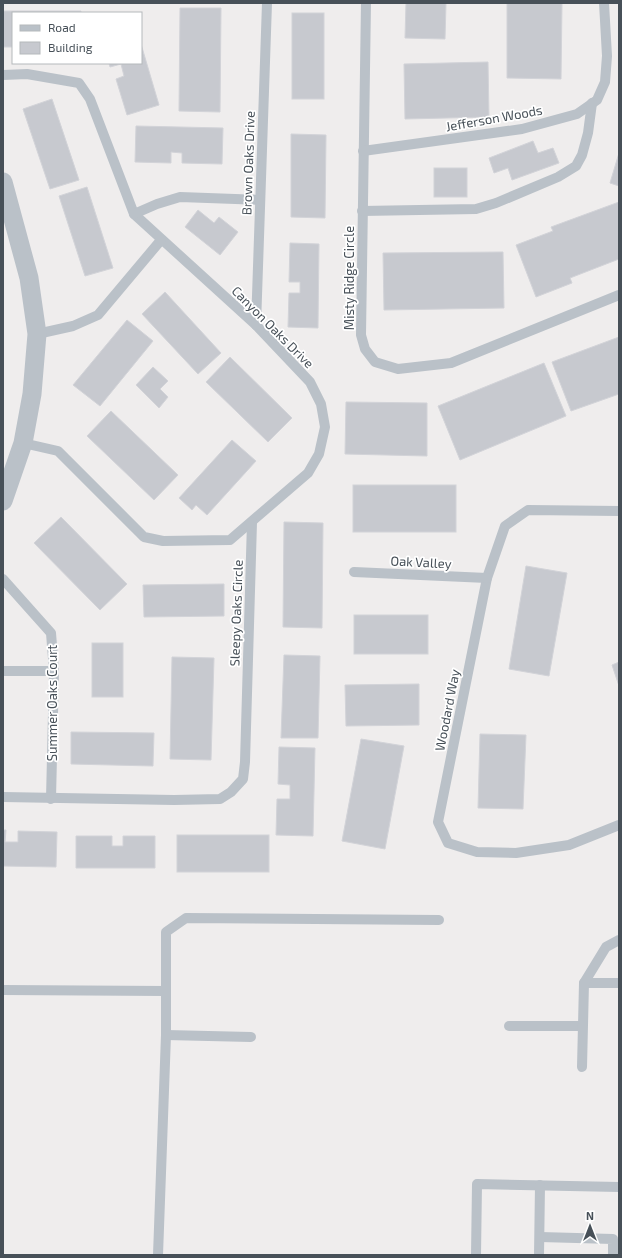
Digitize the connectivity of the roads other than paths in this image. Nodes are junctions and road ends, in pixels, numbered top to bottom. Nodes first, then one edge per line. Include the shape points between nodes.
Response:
1 (267, 3) edge
2 (366, 3) edge
3 (604, 3) edge
4 (3, 75) edge
5 (592, 104) junction
6 (363, 151) junction
7 (3, 182) edge
8 (260, 200) junction
9 (362, 210) junction
10 (134, 214) junction
11 (161, 240) junction
12 (619, 295) edge
13 (256, 324) junction
14 (37, 334) junction
15 (23, 443) junction
16 (3, 502) edge
17 (619, 511) edge
18 (252, 522) junction
19 (354, 572) dead end
20 (3, 578) edge
21 (486, 578) junction
22 (3, 671) edge
23 (54, 671) junction
24 (3, 797) edge
25 (51, 799) junction
26 (619, 825) edge
27 (440, 920) dead end
28 (619, 940) edge
29 (584, 983) junction
30 (619, 983) edge
31 (3, 990) edge
32 (166, 992) junction
33 (509, 1026) dead end
34 (582, 1026) junction
35 (166, 1035) junction
36 (251, 1037) dead end
37 (582, 1067) dead end
38 (540, 1185) junction
39 (619, 1187) edge
40 (540, 1237) junction
41 (158, 1255) edge
42 (476, 1255) edge
43 (539, 1255) edge
44 (613, 1255) edge

1 - 8 lane, Brown Oaks Drive
2 - 6 lane, Misty Ridge Circle
3 - 5 lane, Jefferson Woods via 606,82 597,100
4 - 10 lane, Canyon Oaks Drive via 27,74 79,83 90,99
5 - 6 lane, Jefferson Woods via 578,114 522,129
5 - 9 lane via 582,155 576,166 558,177 476,209
6 - 9 lane, Misty Ridge Circle
7 - 14 street via 29,278
8 - 10 lane via 180,197
8 - 13 lane, Brown Oaks Drive
9 - 12 lane, Misty Ridge Circle via 361,335 366,349 375,362 398,369 451,363
10 - 11 lane, Canyon Oaks Drive
11 - 13 lane, Canyon Oaks Drive
11 - 14 lane via 98,315 73,326
13 - 18 lane, Canyon Oaks Drive via 310,382 321,404 325,427 319,454 308,473
14 - 15 street via 32,394
15 - 16 street
15 - 18 lane, Sleepy Oaks Circle via 58,451 144,537 163,541 230,540
17 - 21 lane, Woodard Way via 528,510 505,526
18 - 25 lane, Sleepy Oaks Circle via 243,779 232,792 220,799
19 - 21 lane, Oak Valley
20 - 23 lane, Summer Oaks Court via 51,633
21 - 26 lane, Woodard Way via 438,822 448,843 477,852 516,853 569,845
22 - 23 lane
23 - 25 lane, Summer Oaks Court
24 - 25 lane, Sleepy Oaks Circle
27 - 32 lane via 186,918 166,932
28 - 29 lane via 606,947
29 - 30 lane
29 - 34 lane
31 - 32 lane
32 - 35 lane
33 - 34 lane
34 - 37 lane
35 - 36 lane
35 - 41 lane
38 - 39 lane
38 - 40 lane
38 - 42 lane via 477,1184
40 - 43 lane
40 - 44 lane via 613,1239

